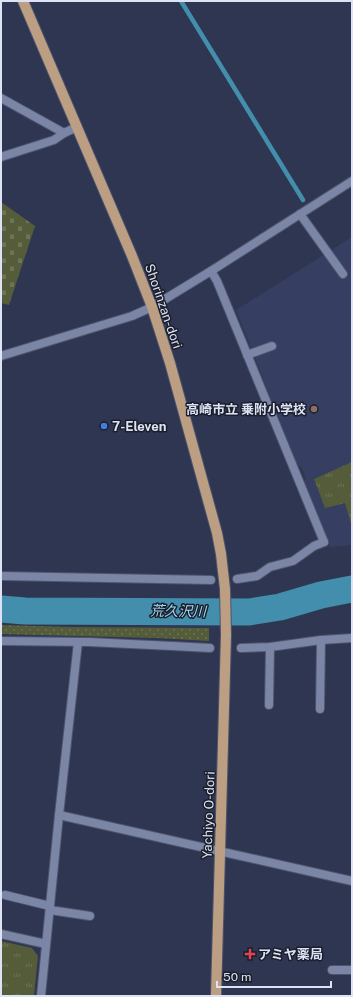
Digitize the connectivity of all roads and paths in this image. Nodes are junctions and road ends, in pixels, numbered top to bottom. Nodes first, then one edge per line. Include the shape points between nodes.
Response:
1 (23, 1) edge
2 (1, 98) edge
3 (77, 127) junction
4 (64, 133) junction
5 (1, 157) edge
6 (352, 181) edge
7 (300, 214) junction
8 (211, 271) junction
9 (343, 274) dead end
10 (152, 307) junction
11 (272, 346) dead end
12 (247, 355) junction
13 (1, 356) edge
14 (1, 576) edge
15 (238, 579) dead end
16 (211, 580) dead end
17 (226, 635) joint
18 (352, 638) edge
19 (321, 640) junction
20 (1, 641) edge
21 (78, 642) junction
22 (270, 647) junction
23 (210, 648) dead end
24 (241, 648) dead end
25 (269, 705) dead end
26 (320, 709) dead end
27 (59, 815) junction
28 (220, 850) junction
29 (352, 881) edge
30 (5, 895) dead end
31 (50, 908) junction
32 (90, 916) dead end
33 (1, 934) edge
34 (46, 944) junction
35 (332, 970) dead end
36 (352, 970) edge
37 (41, 996) edge
38 (216, 996) edge

1 - 3 main road, Shorinzan-dori
2 - 4 street
3 - 4 street
3 - 10 main road, Shorinzan-dori
4 - 5 street via 54,140
6 - 7 street
7 - 8 street
7 - 9 street
8 - 10 street
8 - 12 street
10 - 13 street via 132,316
10 - 17 main road, Shorinzan-dori via 212,511 221,554
11 - 12 street
12 - 15 street via 324,542 293,561 270,567 257,576
14 - 16 street
17 - 28 main road, Yachiyo O-dori
18 - 19 street
19 - 22 street
19 - 26 street
20 - 21 street
21 - 23 street
21 - 27 street
22 - 24 street
22 - 25 street
27 - 28 street
27 - 31 street
28 - 29 street
28 - 38 main road, Yachiyo O-dori
30 - 31 street
31 - 32 street
31 - 34 street
33 - 34 street
34 - 37 street
35 - 36 street

